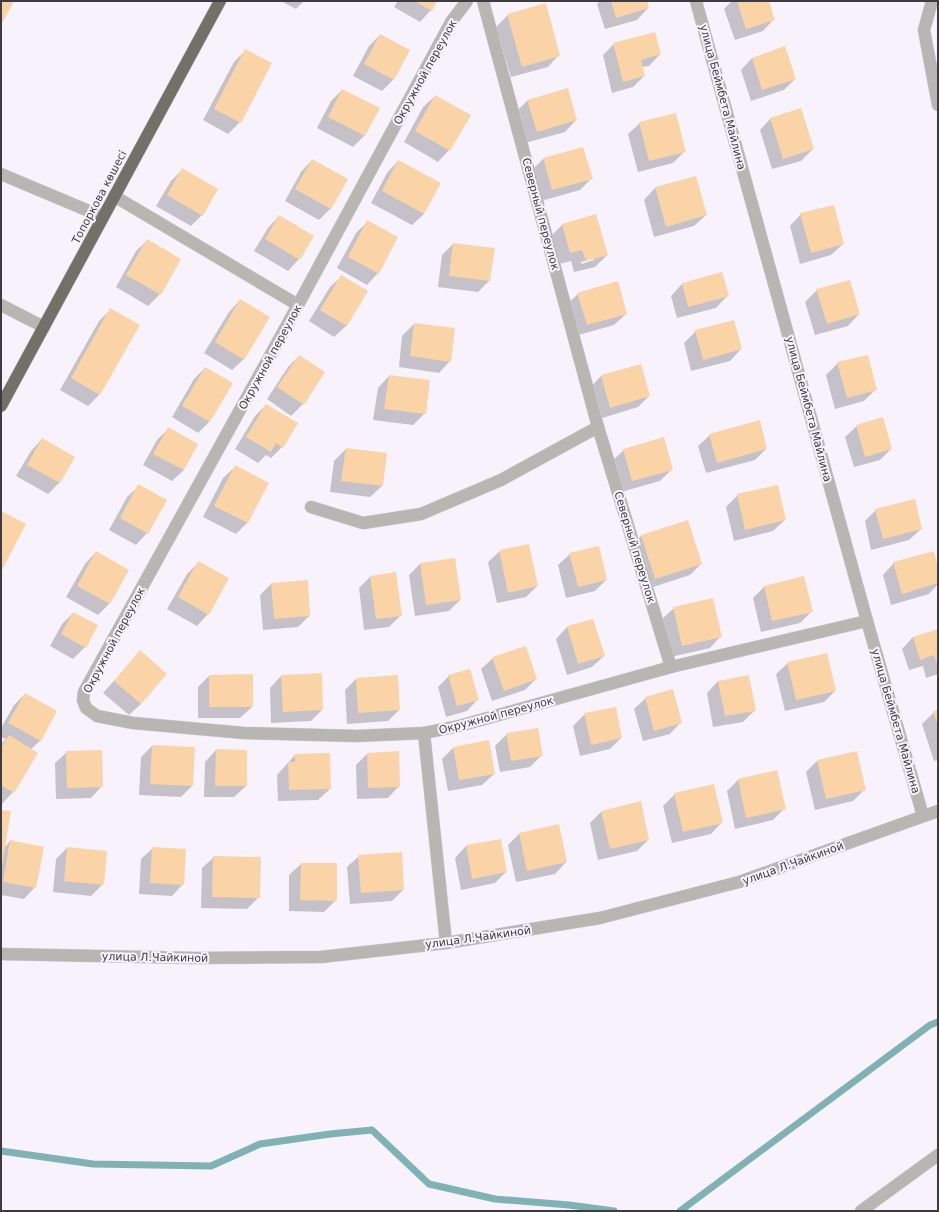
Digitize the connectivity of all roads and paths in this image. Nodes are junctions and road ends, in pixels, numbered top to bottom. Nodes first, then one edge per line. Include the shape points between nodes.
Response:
1 (220, 1) edge
2 (467, 1) edge
3 (483, 1) edge
4 (696, 1) edge
5 (932, 1) edge
6 (938, 105) edge
7 (1, 174) edge
8 (114, 196) junction
9 (103, 218) junction
10 (1, 305) edge
11 (298, 305) junction
12 (44, 327) junction
13 (1, 406) edge
14 (598, 427) junction
15 (311, 507) dead end
16 (868, 622) junction
17 (671, 667) junction
18 (424, 733) junction
19 (938, 811) edge
20 (923, 816) junction
21 (446, 943) junction
22 (1, 954) edge
23 (938, 1156) edge
24 (861, 1211) edge

1 - 8 highway, Топоркова көшесі
2 - 11 street, Окружной переулок via 451,22
3 - 14 street, Северный переулок
4 - 16 street, улица Беймбета Майлина
5 - 6 street via 924,30
7 - 9 street
8 - 9 highway, Топоркова көшесі
8 - 11 street
9 - 12 highway, Топоркова көшесі
10 - 12 street
11 - 18 street, Окружной переулок via 84,692 83,700 86,708 98,716 133,724 244,733 357,736
12 - 13 highway, Топоркова көшесі
14 - 15 street via 501,480 421,514 363,523
14 - 17 street, Северный переулок
16 - 17 street, Окружной переулок
16 - 20 street, улица Беймбета Майлина
17 - 18 street, Окружной переулок via 459,726
18 - 21 street
19 - 20 street, улица Л.Чайкиной
20 - 21 street, улица Л.Чайкиной via 740,882 600,918
21 - 22 street, улица Л.Чайкиной via 321,957 196,958
23 - 24 street

